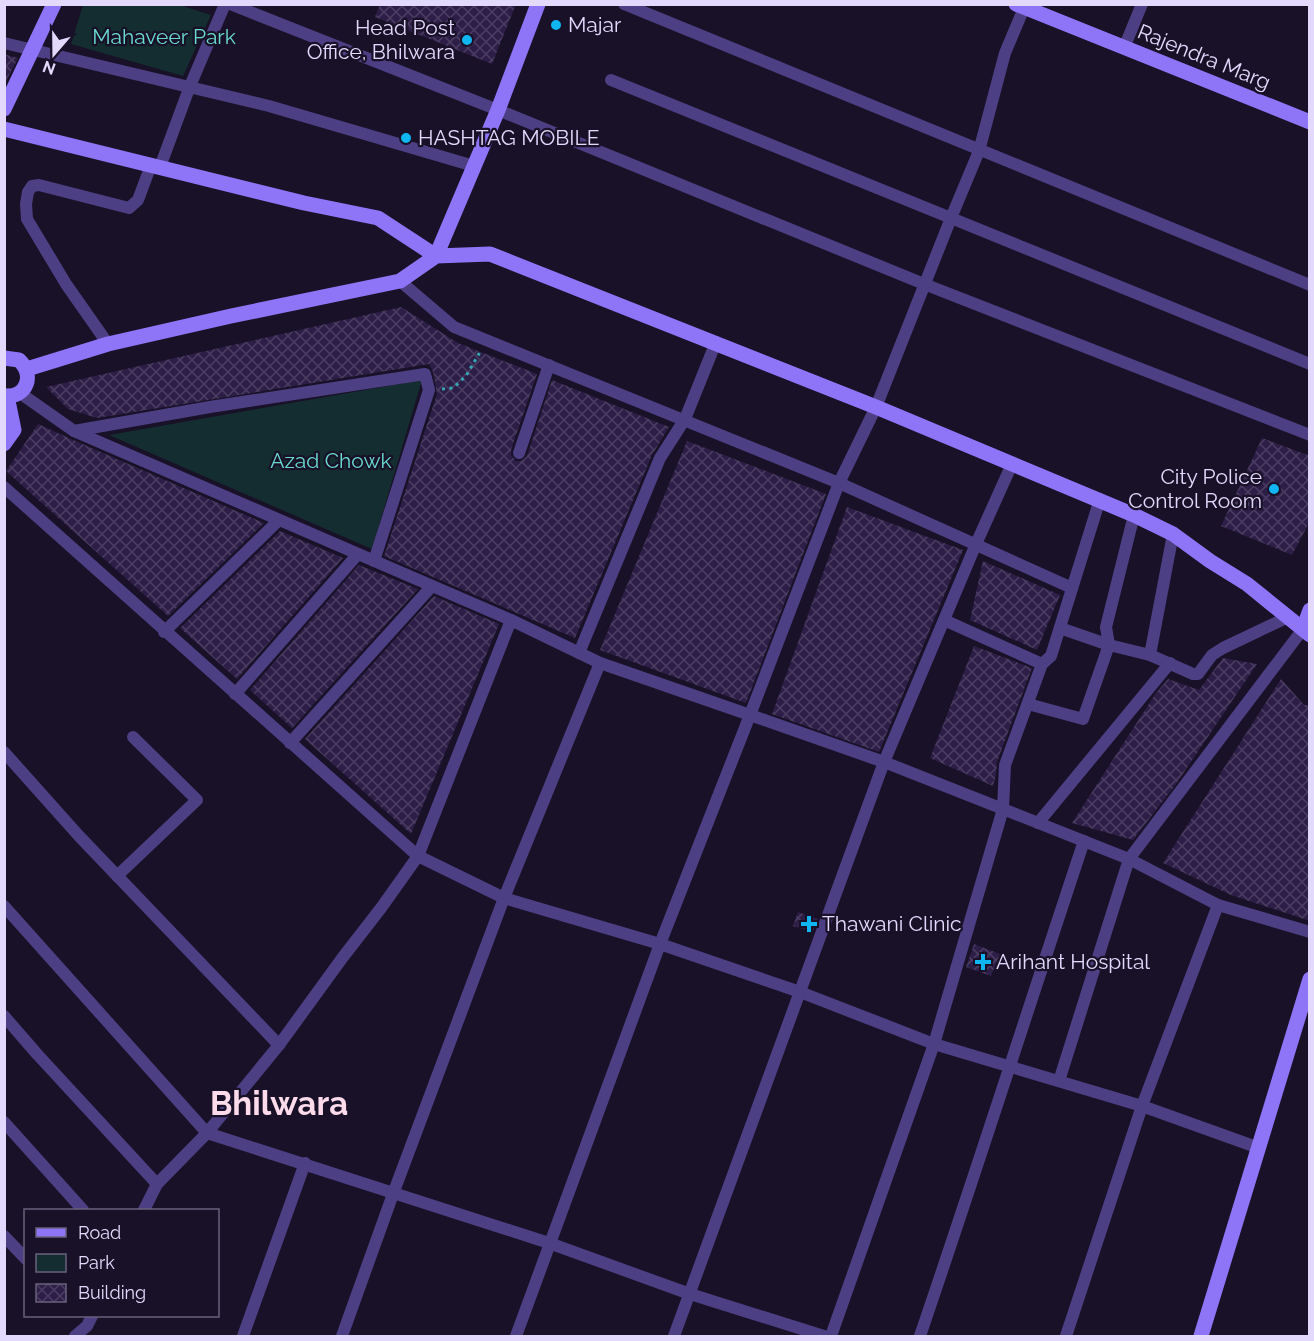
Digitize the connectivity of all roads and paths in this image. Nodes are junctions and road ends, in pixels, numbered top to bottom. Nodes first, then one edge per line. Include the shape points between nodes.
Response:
1 (54, 4) edge
2 (225, 4) edge
3 (230, 4) edge
4 (538, 4) edge
5 (624, 4) edge
6 (1142, 4) edge
7 (1020, 6) edge
8 (4, 44) edge
9 (1124, 48) junction
10 (31, 50) junction
11 (611, 80) dead end
12 (190, 86) junction
13 (4, 109) edge
14 (498, 110) junction
15 (1310, 122) edge
16 (4, 129) edge
17 (979, 151) junction
18 (155, 166) junction
19 (474, 166) junction
20 (951, 218) junction
21 (436, 256) junction
22 (400, 281) junction
23 (924, 284) junction
24 (1310, 285) edge
25 (486, 340) junction
26 (716, 342) junction
27 (108, 344) junction
28 (4, 358) edge
29 (1310, 364) edge
30 (549, 365) junction
31 (27, 369) junction
32 (429, 390) junction
33 (10, 395) edge
34 (876, 407) junction
35 (685, 419) junction
36 (74, 431) junction
37 (1310, 435) edge
38 (4, 444) edge
39 (519, 453) dead end
40 (1012, 464) junction
41 (839, 483) junction
42 (4, 487) edge
43 (1101, 499) junction
44 (1134, 515) junction
45 (279, 520) junction
46 (1173, 534) junction
47 (976, 544) junction
48 (358, 554) junction
49 (374, 561) junction
50 (432, 586) junction
51 (1072, 588) junction
52 (1310, 610) edge
53 (1288, 617) junction
54 (511, 620) junction
55 (944, 620) junction
56 (1060, 628) junction
57 (164, 632) junction
58 (1306, 632) edge
59 (1109, 645) junction
60 (579, 653) junction
61 (1150, 655) junction
62 (600, 663) junction
63 (1170, 663) junction
64 (1042, 664) junction
65 (235, 694) junction
66 (1028, 704) junction
67 (750, 715) junction
68 (133, 738) dead end
69 (290, 743) junction
70 (4, 752) edge
71 (884, 762) junction
72 (1002, 809) junction
73 (1038, 823) junction
74 (1084, 841) junction
75 (418, 856) junction
76 (1130, 858) junction
77 (117, 876) junction
78 (504, 898) junction
79 (1218, 905) junction
80 (4, 906) edge
81 (1310, 932) edge
82 (660, 944) junction
83 (1310, 979) edge
84 (800, 992) junction
85 (4, 1016) edge
86 (934, 1044) junction
87 (279, 1045) junction
88 (1008, 1066) junction
89 (1059, 1081) junction
90 (1142, 1106) junction
91 (4, 1122) edge
92 (207, 1133) junction
93 (1259, 1148) junction
94 (305, 1163) junction
95 (157, 1184) junction
96 (393, 1194) junction
97 (82, 1209) edge
98 (144, 1209) edge
99 (4, 1236) edge
100 (549, 1243) junction
101 (24, 1257) edge
102 (690, 1294) junction
103 (88, 1326) edge
104 (75, 1336) edge
105 (243, 1336) edge
106 (342, 1336) edge
107 (516, 1336) edge
108 (674, 1336) edge
109 (824, 1336) edge
110 (831, 1336) edge
111 (920, 1336) edge
112 (1066, 1336) edge
113 (1201, 1336) edge

1 - 10 street
2 - 12 street
3 - 14 street
4 - 14 street
5 - 17 street
6 - 9 street
7 - 9 street, Rajendra Marg
7 - 17 street
8 - 10 street
9 - 15 street, Rajendra Marg
10 - 12 street
10 - 13 street
11 - 20 street
12 - 18 street
12 - 19 street
14 - 19 street
14 - 23 street
16 - 18 street
17 - 20 street
17 - 24 street
18 - 21 street via 378,218
18 - 27 street via 138,200 129,208 39,185 28,192 27,219
19 - 21 street
20 - 23 street
20 - 29 street
21 - 22 street
21 - 26 street via 490,254
22 - 25 street via 454,327
22 - 27 street
23 - 34 street
23 - 37 street
25 - 30 street
25 - 32 path via 466,376 453,388
26 - 34 street
26 - 35 street
27 - 31 street
28 - 31 street via 19,360
30 - 35 street
30 - 39 street
31 - 33 street via 28,382
32 - 36 street via 425,374
32 - 49 street
33 - 36 street
33 - 38 street via 14,430
34 - 40 street
34 - 41 street
35 - 41 street
35 - 60 street via 660,458
36 - 45 street
40 - 43 street
40 - 47 street
41 - 47 street
41 - 67 street
42 - 57 street
43 - 44 street
43 - 51 street
44 - 46 street
44 - 59 street via 1106,627
45 - 48 street
45 - 57 street
46 - 53 street
46 - 61 street
47 - 51 street
47 - 55 street
48 - 49 street
48 - 65 street
49 - 50 street
50 - 54 street
50 - 69 street
51 - 56 street
52 - 58 street
53 - 58 street
53 - 63 street via 1223,648 1212,655 1198,674
54 - 60 street
54 - 75 street
55 - 64 street
55 - 71 street
56 - 59 street
56 - 64 street via 1051,656
57 - 65 street
58 - 76 street
59 - 61 street
59 - 66 street via 1083,719
60 - 62 street
61 - 63 street
62 - 67 street
62 - 78 street
63 - 73 street
64 - 66 street
65 - 69 street
66 - 72 street via 1005,765
67 - 71 street
67 - 82 street
68 - 77 street via 197,800
69 - 75 street
70 - 77 street
71 - 72 street
71 - 84 street
72 - 73 street
72 - 86 street
73 - 74 street
74 - 76 street
74 - 88 street
75 - 78 street
75 - 87 street
76 - 79 street
76 - 89 street
77 - 87 street
78 - 82 street
78 - 96 street
79 - 81 street
79 - 90 street
80 - 92 street
82 - 84 street
82 - 100 street
83 - 93 street
84 - 86 street
84 - 102 street
85 - 95 street
86 - 88 street
86 - 110 street
87 - 92 street
88 - 89 street
88 - 111 street via 990,1131
89 - 90 street
90 - 93 street
90 - 112 street
91 - 97 street
92 - 94 street
92 - 95 street
93 - 113 street
94 - 96 street
94 - 105 street
95 - 98 street
96 - 100 street
96 - 106 street
99 - 101 street
100 - 102 street
100 - 107 street
102 - 108 street
102 - 109 street
103 - 104 street

